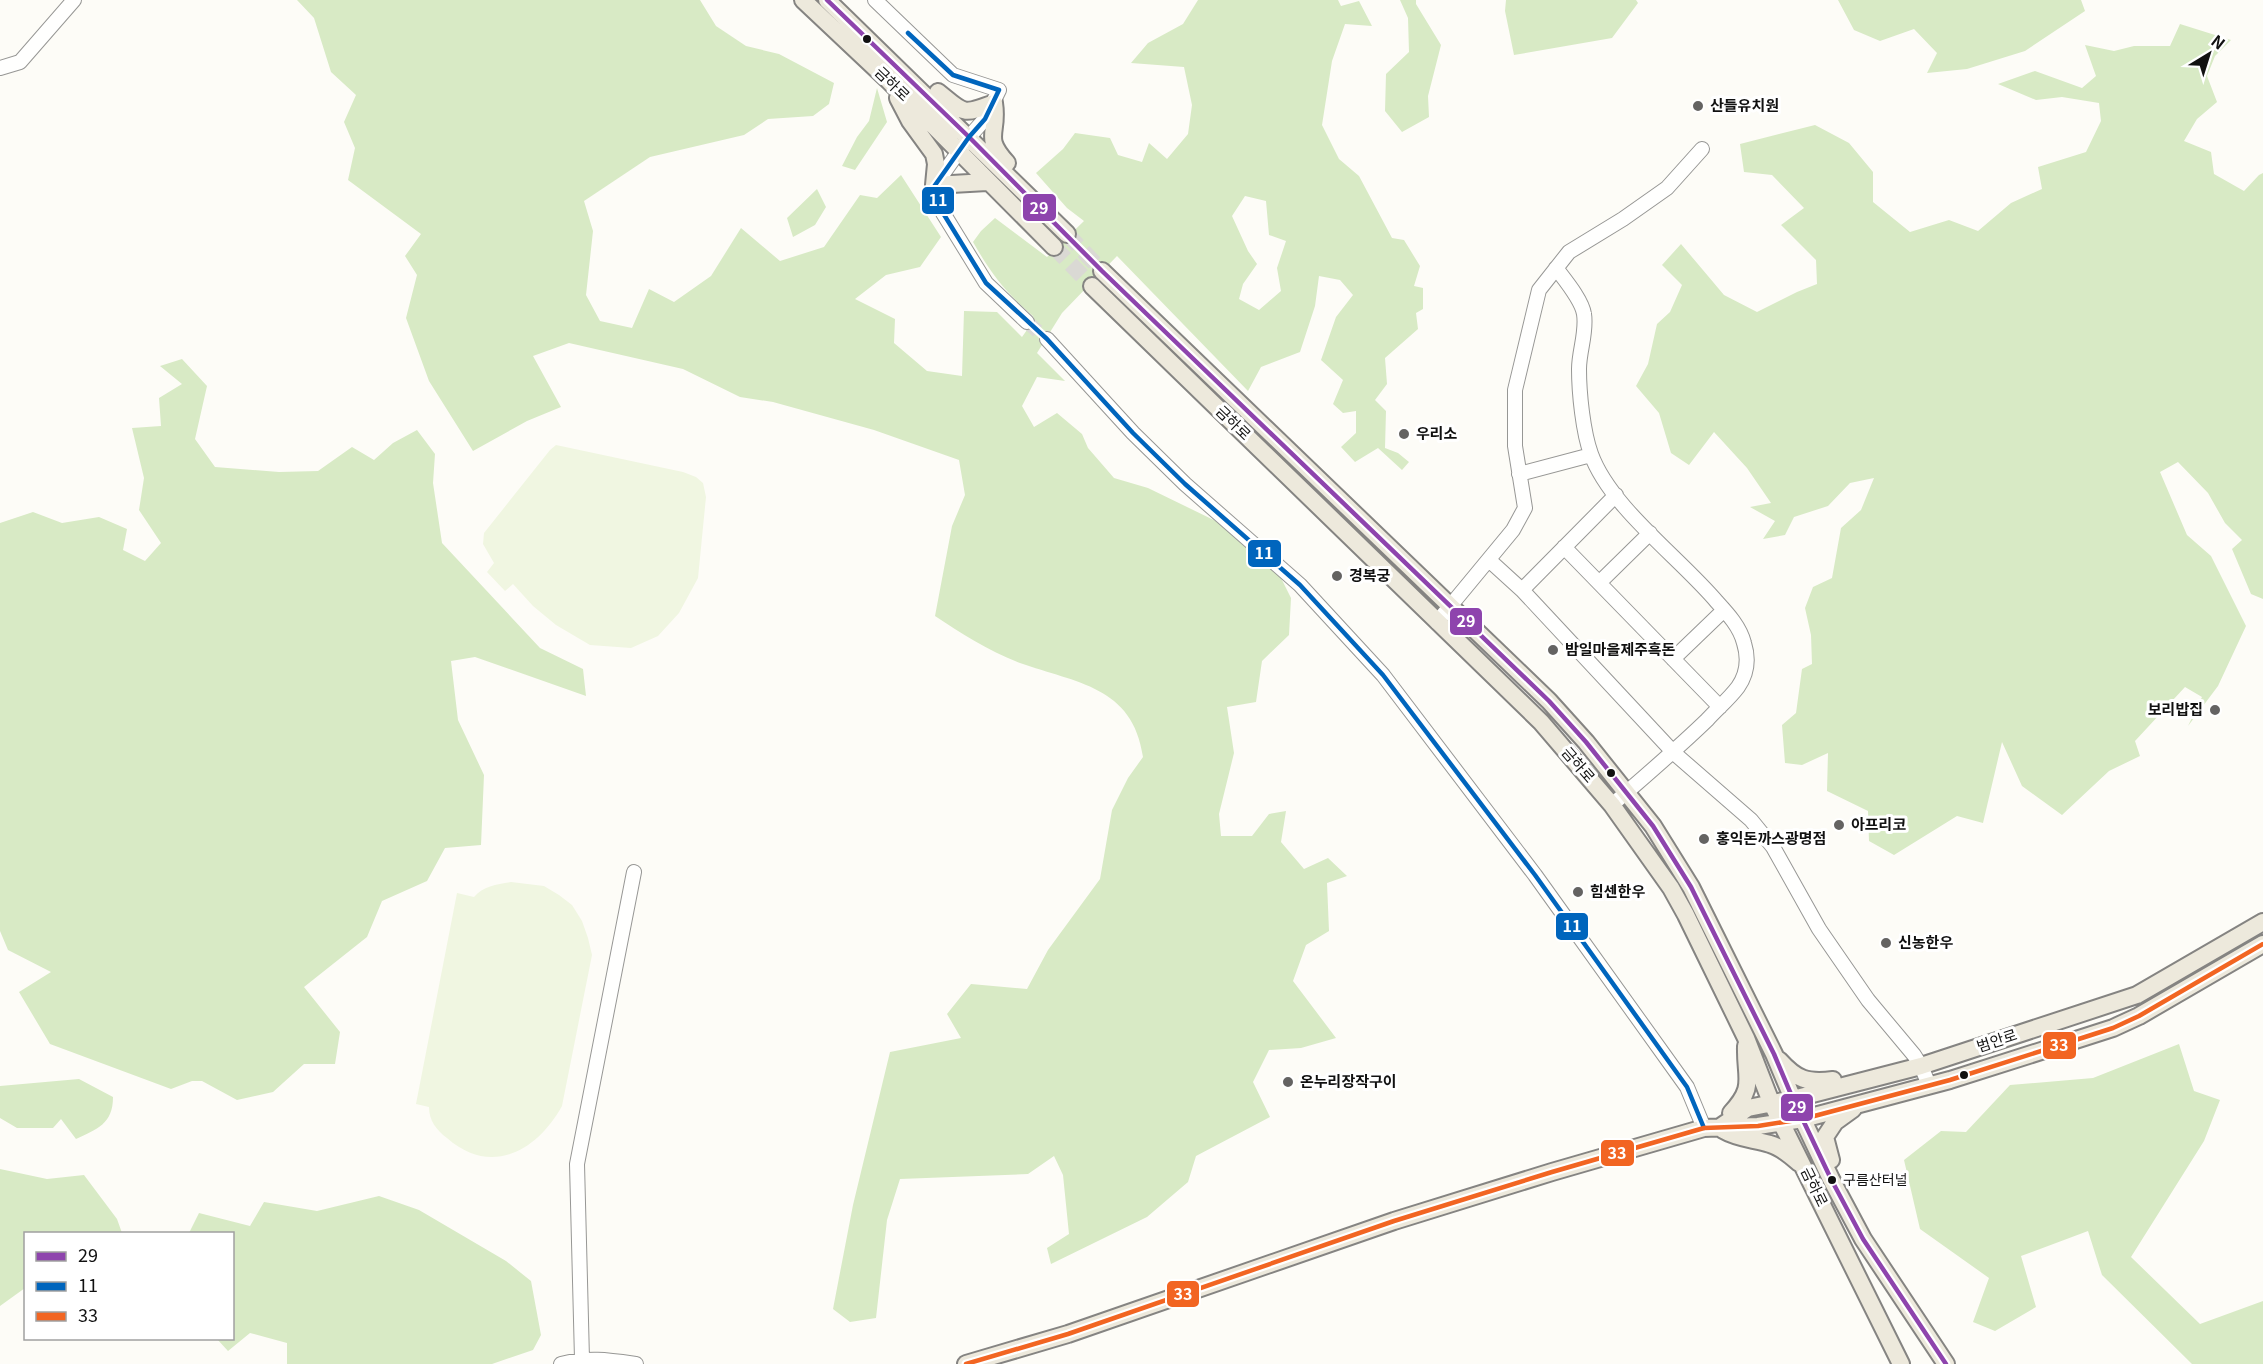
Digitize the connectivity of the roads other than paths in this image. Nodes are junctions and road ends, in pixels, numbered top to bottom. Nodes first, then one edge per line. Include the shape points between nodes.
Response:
1 (74, 0) edge
2 (803, 0) edge
3 (827, 0) edge
4 (875, 0) edge
5 (0, 68) edge
6 (893, 74) junction
7 (994, 103) junction
8 (969, 137) junction
9 (1702, 149) dead end
10 (959, 151) junction
11 (987, 182) junction
12 (934, 185) junction
13 (1033, 201) junction
14 (1067, 234) tunnel mouth
15 (1054, 248) tunnel mouth
16 (1556, 268) junction
17 (1102, 271) tunnel mouth
18 (1092, 286) tunnel mouth
19 (1027, 322) tunnel mouth
20 (1047, 339) tunnel mouth
21 (1591, 455) junction
22 (1519, 474) junction
23 (1616, 495) junction
24 (1650, 533) junction
25 (1564, 547) junction
26 (1489, 560) junction
27 (1599, 583) junction
28 (1522, 590) junction
29 (1451, 607) junction
30 (1724, 610) junction
31 (1437, 622) junction
32 (1673, 658) junction
33 (1720, 706) junction
34 (1674, 753) junction
35 (1627, 792) junction
36 (1612, 805) junction
37 (634, 873) dead end
38 (2263, 922) edge
39 (2263, 944) edge
40 (1746, 1038) junction
41 (1774, 1054) junction
42 (1921, 1066) junction
43 (1864, 1079) junction
44 (1929, 1085) junction
45 (1792, 1099) junction
46 (1771, 1102) junction
47 (1861, 1104) junction
48 (1803, 1119) junction
49 (1780, 1121) junction
50 (1712, 1128) junction
51 (1805, 1168) junction
52 (1831, 1179) junction
53 (582, 1359) junction
54 (561, 1364) edge
55 (636, 1364) edge
56 (966, 1364) edge
57 (1901, 1364) edge
58 (1946, 1364) edge

1 - 5 street via 20,62
2 - 6 main road, 금하로
3 - 6 main road, 금하로
4 - 7 street via 953,75 999,90
6 - 7 main road via 927,83 958,110 974,111
6 - 8 main road, 금하로
6 - 10 main road, 금하로
6 - 12 main road via 910,121 934,154
7 - 8 street
7 - 13 main road via 993,144
8 - 10 street
8 - 13 main road, 금하로
9 - 16 street via 1667,188 1569,252
10 - 11 main road, 금하로
10 - 12 street
11 - 12 main road
11 - 15 main road, 금하로
12 - 19 street via 943,213 986,283
13 - 14 main road, 금하로
16 - 21 street via 1584,313 1579,368 1584,430
16 - 22 street via 1539,290 1515,390
17 - 29 main road, 금하로
18 - 31 main road, 금하로
20 - 50 street via 1133,433 1300,585 1383,675 1535,874
21 - 22 street
21 - 23 street
22 - 26 street via 1525,508 1514,530
23 - 24 street
23 - 25 street
24 - 27 street
24 - 30 street
25 - 27 street
25 - 28 street
26 - 28 street
26 - 29 street
27 - 32 street
28 - 34 street
29 - 31 street
29 - 35 main road, 금하로 via 1549,701
30 - 32 street
30 - 33 street via 1740,633 1747,657 1738,686
31 - 36 main road, 금하로 via 1541,722
32 - 33 street
33 - 34 street
34 - 35 street
34 - 42 street via 1751,820 1773,847 1819,929 1868,1000
35 - 36 street
35 - 41 main road, 금하로 via 1691,887
36 - 40 main road, 금하로 via 1671,888
37 - 53 street via 577,1164
38 - 42 main road, 범안로 via 2137,995
39 - 44 main road, 범안로 via 2113,1028
40 - 46 main road, 금하로
40 - 50 main road via 1748,1088 1740,1103
41 - 43 main road via 1804,1080
41 - 45 main road, 금하로
42 - 43 main road, 범안로
42 - 44 street
43 - 45 main road, 범안로
44 - 47 main road, 범안로
45 - 46 main road, 범안로
45 - 48 main road, 금하로
46 - 49 main road, 금하로
46 - 50 main road, 범안로 via 1748,1108
47 - 48 main road, 범안로
47 - 52 main road via 1835,1122 1825,1137 1832,1164
48 - 49 main road, 범안로
48 - 52 main road, 금하로
49 - 50 main road, 범안로
49 - 51 main road, 금하로
50 - 51 main road via 1776,1146
50 - 56 main road, 범안로 via 1394,1221 1068,1334
51 - 57 main road, 금하로
52 - 58 main road, 금하로 via 1863,1239
53 - 54 street
53 - 55 street

